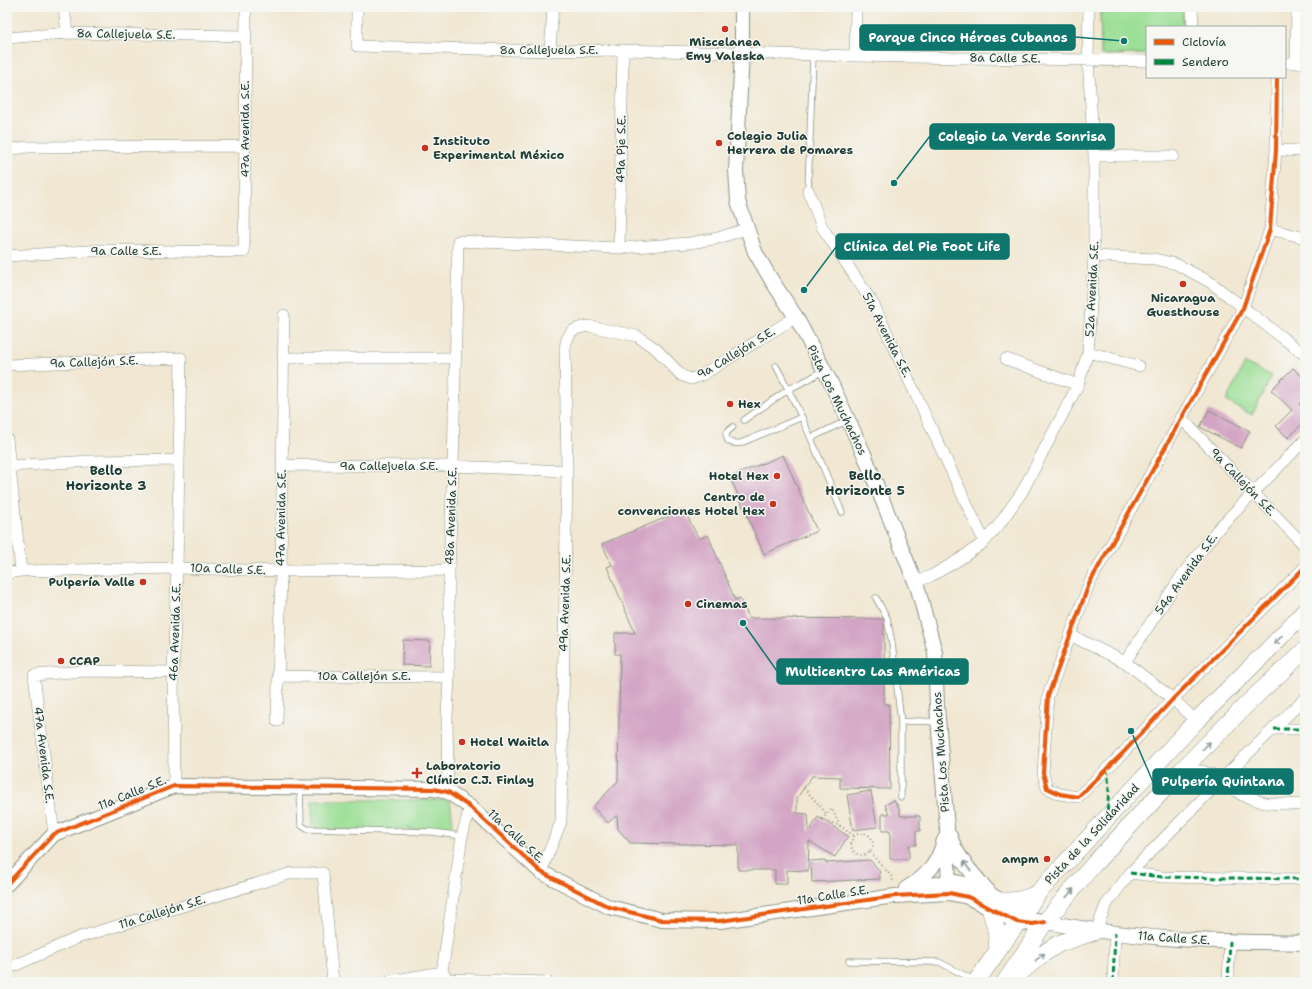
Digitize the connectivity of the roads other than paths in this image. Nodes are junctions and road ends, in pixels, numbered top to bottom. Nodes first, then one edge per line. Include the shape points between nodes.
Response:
1 (64, 7) edge
2 (246, 7) edge
3 (357, 7) edge
4 (553, 7) edge
5 (742, 7) edge
6 (856, 7) edge
7 (1089, 7) edge
8 (1192, 7) edge
9 (1297, 7) edge
10 (1193, 26) edge
11 (67, 33) junction
12 (245, 36) junction
13 (7, 38) edge
14 (622, 50) junction
15 (550, 51) junction
16 (742, 52) junction
17 (813, 54) junction
18 (855, 56) junction
19 (1088, 59) junction
20 (1146, 60) edge
21 (1295, 63) edge
22 (1277, 78) edge
23 (245, 146) junction
24 (7, 150) edge
25 (1276, 150) junction
26 (1305, 151) edge
27 (1094, 156) junction
28 (1173, 156) dead end
29 (808, 190) joint
30 (746, 229) junction
31 (1270, 229) junction
32 (1305, 238) edge
33 (618, 248) junction
34 (244, 252) joint
35 (7, 256) edge
36 (1094, 256) junction
37 (1243, 308) junction
38 (284, 315) dead end
39 (796, 317) junction
40 (572, 331) joint
41 (1088, 352) junction
42 (1305, 355) edge
43 (181, 358) joint
44 (284, 358) junction
45 (455, 358) junction
46 (1006, 359) dead end
47 (7, 365) edge
48 (776, 366) dead end
49 (1139, 366) dead end
50 (823, 369) junction
51 (1078, 385) junction
52 (789, 389) junction
53 (802, 417) junction
54 (1181, 418) junction
55 (744, 420) dead end
56 (848, 420) junction
57 (733, 427) dead end
58 (811, 438) junction
59 (7, 440) edge
60 (1305, 440) edge
61 (179, 460) junction
62 (282, 465) junction
63 (10, 466) junction
64 (453, 466) junction
65 (568, 471) junction
66 (1254, 494) junction
67 (842, 512) dead end
68 (983, 544) junction
69 (1305, 546) edge
70 (1305, 567) edge
71 (177, 568) junction
72 (449, 570) junction
73 (21, 571) junction
74 (281, 571) junction
75 (7, 573) edge
76 (915, 582) junction
77 (876, 598) dead end
78 (1305, 611) edge
79 (1070, 635) junction
80 (1305, 650) edge
81 (1125, 662) junction
82 (173, 672) junction
83 (278, 676) junction
84 (449, 677) junction
85 (1305, 698) edge
86 (1173, 699) junction
87 (277, 721) dead end
88 (1196, 721) junction
89 (901, 722) junction
90 (938, 722) junction
91 (1274, 729) junction
92 (1305, 729) edge
93 (1182, 770) junction
94 (1221, 780) junction
95 (174, 786) junction
96 (300, 788) junction
97 (448, 792) junction
98 (901, 797) dead end
99 (1305, 805) edge
100 (470, 806) junction
101 (947, 828) junction
102 (54, 834) junction
103 (462, 836) junction
104 (541, 872) junction
105 (1130, 873) junction
106 (1305, 879) edge
107 (7, 884) edge
108 (949, 887) junction
109 (1038, 893) junction
110 (896, 896) junction
111 (995, 902) junction
112 (1020, 917) junction
113 (1045, 922) junction
114 (1096, 931) junction
115 (1115, 933) junction
116 (1230, 941) junction
117 (1305, 943) edge
118 (998, 950) junction
119 (849, 960) dead end
120 (7, 968) edge
121 (446, 978) edge
122 (333, 982) edge
123 (385, 982) edge
124 (547, 982) edge
125 (976, 982) edge
126 (1005, 982) edge
127 (1010, 982) edge
128 (1113, 982) edge
129 (1228, 982) edge

1 - 11 street
2 - 12 street, 47a Avenida S.E.
3 - 15 street, 8a Callejuela S.E. via 357,46
4 - 15 street
5 - 16 street, Pista Los Muchachos
6 - 18 street
7 - 19 street, 52a Avenida S.E.
8 - 10 street
9 - 21 street
11 - 12 street, 8a Callejuela S.E.
11 - 13 street, 8a Callejuela S.E.
12 - 23 street, 47a Avenida S.E.
14 - 15 street, 8a Callejuela S.E.
14 - 16 street, 8a Callejuela S.E.
14 - 33 street, 49a Pje S.E.
16 - 17 street, 8a Calle S.E.
16 - 30 street, Pista Los Muchachos via 736,170 738,201
17 - 18 street, 8a Calle S.E.
17 - 29 lane, 51a Avenida S.E.
18 - 19 street, 8a Calle S.E.
19 - 20 street, 8a Calle S.E.
19 - 27 street, 52a Avenida S.E.
22 - 25 street
23 - 24 street via 27,147
23 - 34 street, 47a Avenida S.E.
25 - 26 street
25 - 31 street
27 - 28 street
27 - 36 street, 52a Avenida S.E.
29 - 68 street, 51a Avenida S.E. via 822,226 874,305 984,541
30 - 33 street via 690,243
30 - 39 street, Pista Los Muchachos via 755,252
31 - 32 street
31 - 37 street
33 - 45 street, 48a Avenida S.E. via 458,241
34 - 35 street, 9a Calle S.E. via 104,250
36 - 37 street via 1155,259 1176,264 1210,282
36 - 41 street, 52a Avenida S.E.
37 - 42 street
37 - 54 street
38 - 44 street, 47a Avenida S.E.
39 - 40 street, 9a Callejón S.E. via 702,375 691,379 681,376 656,348 637,336 589,326
39 - 50 street, Pista Los Muchachos
40 - 65 street, 49a Avenida S.E. via 565,348
41 - 49 street
41 - 51 street, 52a Avenida S.E.
43 - 47 street, 9a Callejón S.E.
43 - 61 street, 46a Avenida S.E.
44 - 45 street
44 - 62 street, 47a Avenida S.E.
45 - 64 street, 48a Avenida S.E.
46 - 51 street
48 - 52 lane
50 - 52 lane
50 - 56 street, Pista Los Muchachos
51 - 68 street, 52a Avenida S.E. via 1022,492
52 - 53 lane
52 - 55 lane
53 - 57 lane via 734,444 726,437 726,433
53 - 58 lane
54 - 66 street, 9a Callejón S.E.
54 - 79 street via 1089,584
56 - 58 lane
56 - 76 street, Pista Los Muchachos
58 - 67 lane
59 - 63 street
60 - 66 street, 54a Avenida S.E.
61 - 63 street via 90,461
61 - 71 street, 46a Avenida S.E.
62 - 64 street, 9a Callejuela S.E.
62 - 74 street, 47a Avenida S.E.
63 - 73 street
64 - 65 street, 9a Callejuela S.E.
64 - 72 street, 48a Avenida S.E.
65 - 104 street, 49a Avenida S.E. via 561,822
66 - 69 street, 9a Callejón S.E.
66 - 81 street, 54a Avenida S.E. via 1218,529 1182,575
68 - 76 street via 958,561
70 - 86 street
71 - 73 street, 10a Calle S.E.
71 - 74 street, 10a Calle S.E.
71 - 82 street, 46a Avenida S.E.
72 - 74 street, 10a Calle S.E.
72 - 84 street, 48a Avenida S.E.
73 - 75 street, 10a Calle S.E.
74 - 83 street, 47a Avenida S.E.
76 - 90 street, Pista Los Muchachos via 935,652
77 - 89 lane via 889,626
78 -> 88 main road, Pista de la Solidaridad
79 - 81 street
79 - 86 street via 1048,696 1043,773 1047,788 1060,794 1078,797
93 -> 80 main road, Pista de la Solidaridad
81 - 86 street
82 - 95 street, 46a Avenida S.E.
82 - 102 street, 47a Avenida S.E. via 85,671 34,675
83 - 84 street, 10a Callejón S.E.
83 - 87 street, 47a Avenida S.E.
84 - 97 street, 48a Avenida S.E.
85 - 91 street
86 - 88 street
88 - 109 main road, Pista de la Solidaridad
89 - 90 lane
89 - 98 lane
90 - 101 street, Pista Los Muchachos
91 - 92 street
91 - 94 street
93 - 94 street via 1202,771
113 -> 93 main road, Pista de la Solidaridad
94 - 99 street via 1242,795 1265,803
94 - 105 street
95 - 96 street, 11a Calle S.E.
95 - 102 street, 11a Calle S.E.
96 - 97 street, 11a Calle S.E. via 433,789
96 - 103 lane via 301,825 307,829 432,832
97 - 100 street, 11a Calle S.E.
100 - 103 street
100 - 104 street, 11a Calle S.E.
101 - 108 street, Pista Los Muchachos
101 - 110 street via 941,851 931,870
111 -> 101 street via 961,858
102 - 107 street, 11a Calle S.E.
103 - 121 street
104 - 110 street, 11a Calle S.E. via 609,907 662,920 720,921
105 - 106 street via 1162,877
105 - 114 street via 1106,905
108 - 110 street, 11a Calle S.E.
108 - 111 street, 11a Calle S.E. via 968,897
109 - 111 main road via 1018,901
109 - 112 main road, Pista de la Solidaridad
111 - 112 street, 11a Calle S.E.
111 - 118 main road
112 - 113 street, 11a Calle S.E.
112 - 118 main road, Pista de la Solidaridad
113 - 114 street, 11a Calle S.E.
113 - 126 main road, Pista de la Solidaridad
114 - 115 street, 11a Calle S.E.
127 -> 114 main road via 1058,944
115 - 116 street, 11a Calle S.E.
115 - 128 street
116 - 117 street, 11a Calle S.E.
116 - 129 street
118 - 125 main road, Pista de la Solidaridad
119 - 125 lane via 939,962
120 - 122 street, 11a Callejón S.E. via 77,938 292,873 323,873
121 - 123 street
121 - 124 street

